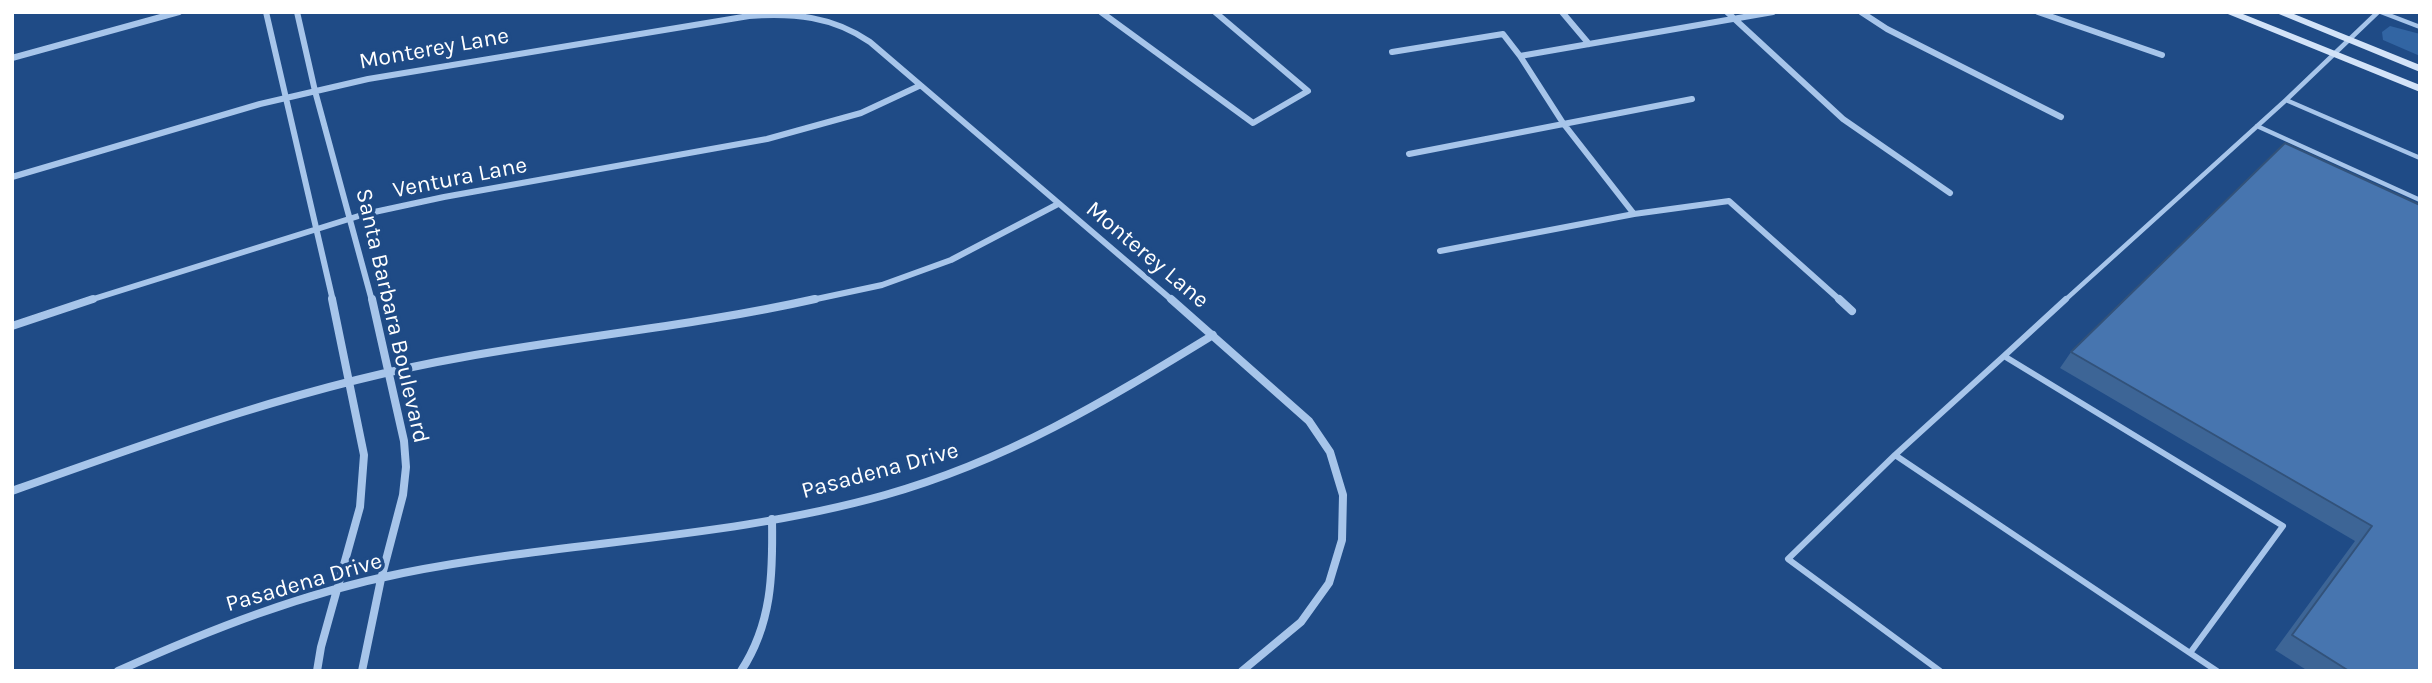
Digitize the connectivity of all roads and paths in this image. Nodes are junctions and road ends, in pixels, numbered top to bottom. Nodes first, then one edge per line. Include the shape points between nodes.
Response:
1 (179, 12) edge
2 (266, 12) edge
3 (297, 12) edge
4 (1101, 12) edge
5 (1215, 12) edge
6 (1562, 12) edge
7 (1727, 12) edge
8 (1773, 12) edge
9 (1861, 12) edge
10 (2038, 12) edge
11 (2228, 12) edge
12 (2279, 12) edge
13 (2380, 12) edge
14 (1735, 19) junction
15 (2420, 27) edge
16 (2348, 40) junction
17 (1589, 44) junction
18 (1392, 52) dead end
19 (2162, 55) dead end
20 (2336, 55) junction
21 (1520, 56) junction
22 (12, 58) edge
23 (2420, 69) edge
24 (919, 86) junction
25 (2420, 89) edge
26 (315, 91) junction
27 (285, 97) junction
28 (1692, 99) dead end
29 (2286, 100) junction
30 (2061, 117) dead end
31 (1563, 122) junction
32 (2257, 126) junction
33 (1409, 154) dead end
34 (2420, 158) edge
35 (12, 177) edge
36 (1950, 193) dead end
37 (2420, 200) edge
38 (1058, 204) junction
39 (1634, 214) junction
40 (351, 219) junction
41 (316, 228) junction
42 (1440, 251) dead end
43 (1853, 312) dead end
44 (12, 326) edge
45 (1213, 335) junction
46 (2004, 356) junction
47 (389, 373) junction
48 (349, 382) junction
49 (1895, 455) junction
50 (12, 491) edge
51 (772, 519) junction
52 (381, 579) junction
53 (340, 587) junction
54 (2190, 653) junction
55 (118, 671) edge
56 (317, 671) edge
57 (362, 671) edge
58 (741, 671) edge
59 (1242, 671) edge
60 (1940, 671) edge
61 (2217, 671) edge

1 - 22 street
2 - 27 street
3 - 26 street, Santa Barbara Boulevard
4 - 5 street via 1253,123 1308,91
6 - 17 street
7 - 14 street
8 - 14 street
9 - 30 street
10 - 19 street
11 - 20 main road
12 - 16 main road
13 - 15 lane
13 - 16 lane
14 - 17 street
14 - 36 street via 1843,118
16 - 20 lane
16 - 23 main road
17 - 21 street
18 - 21 street via 1503,34
20 - 25 main road
20 - 29 lane
21 - 31 street
24 - 26 street, Monterey Lane via 859,34 837,22 812,15 779,14
24 - 38 street, Monterey Lane
24 - 40 street, Ventura Lane via 892,102 793,132 409,204
26 - 27 street, Monterey Lane
26 - 40 street, Santa Barbara Boulevard
27 - 35 street, Monterey Lane
27 - 41 street
28 - 31 street
29 - 32 lane
29 - 34 lane
31 - 33 street
31 - 39 street
32 - 37 lane
32 - 46 lane
38 - 45 street, Monterey Lane
38 - 47 street, Monterey Lane via 951,260 842,296
39 - 42 street
39 - 43 street via 1729,201
40 - 41 street, Ventura Lane
40 - 47 street, Santa Barbara Boulevard
41 - 44 street, Ventura Lane
41 - 48 street
45 - 51 street, Pasadena Drive via 1060,426 971,466 863,500
45 - 59 street via 1320,434 1341,479 1345,504 1340,553 1317,603 1298,625
46 - 49 lane
46 - 54 lane via 2283,526
47 - 48 street, Monterey Lane
47 - 52 street, Santa Barbara Boulevard via 406,467
48 - 50 street, Monterey Lane via 179,431
48 - 53 street via 364,455 364,481
49 - 54 lane
49 - 60 lane via 1788,559
51 - 52 street, Pasadena Drive
51 - 58 street via 773,583 765,625
52 - 53 street, Pasadena Drive
52 - 57 street, Santa Barbara Boulevard
53 - 55 street, Pasadena Drive via 228,624
53 - 56 street
54 - 61 lane

